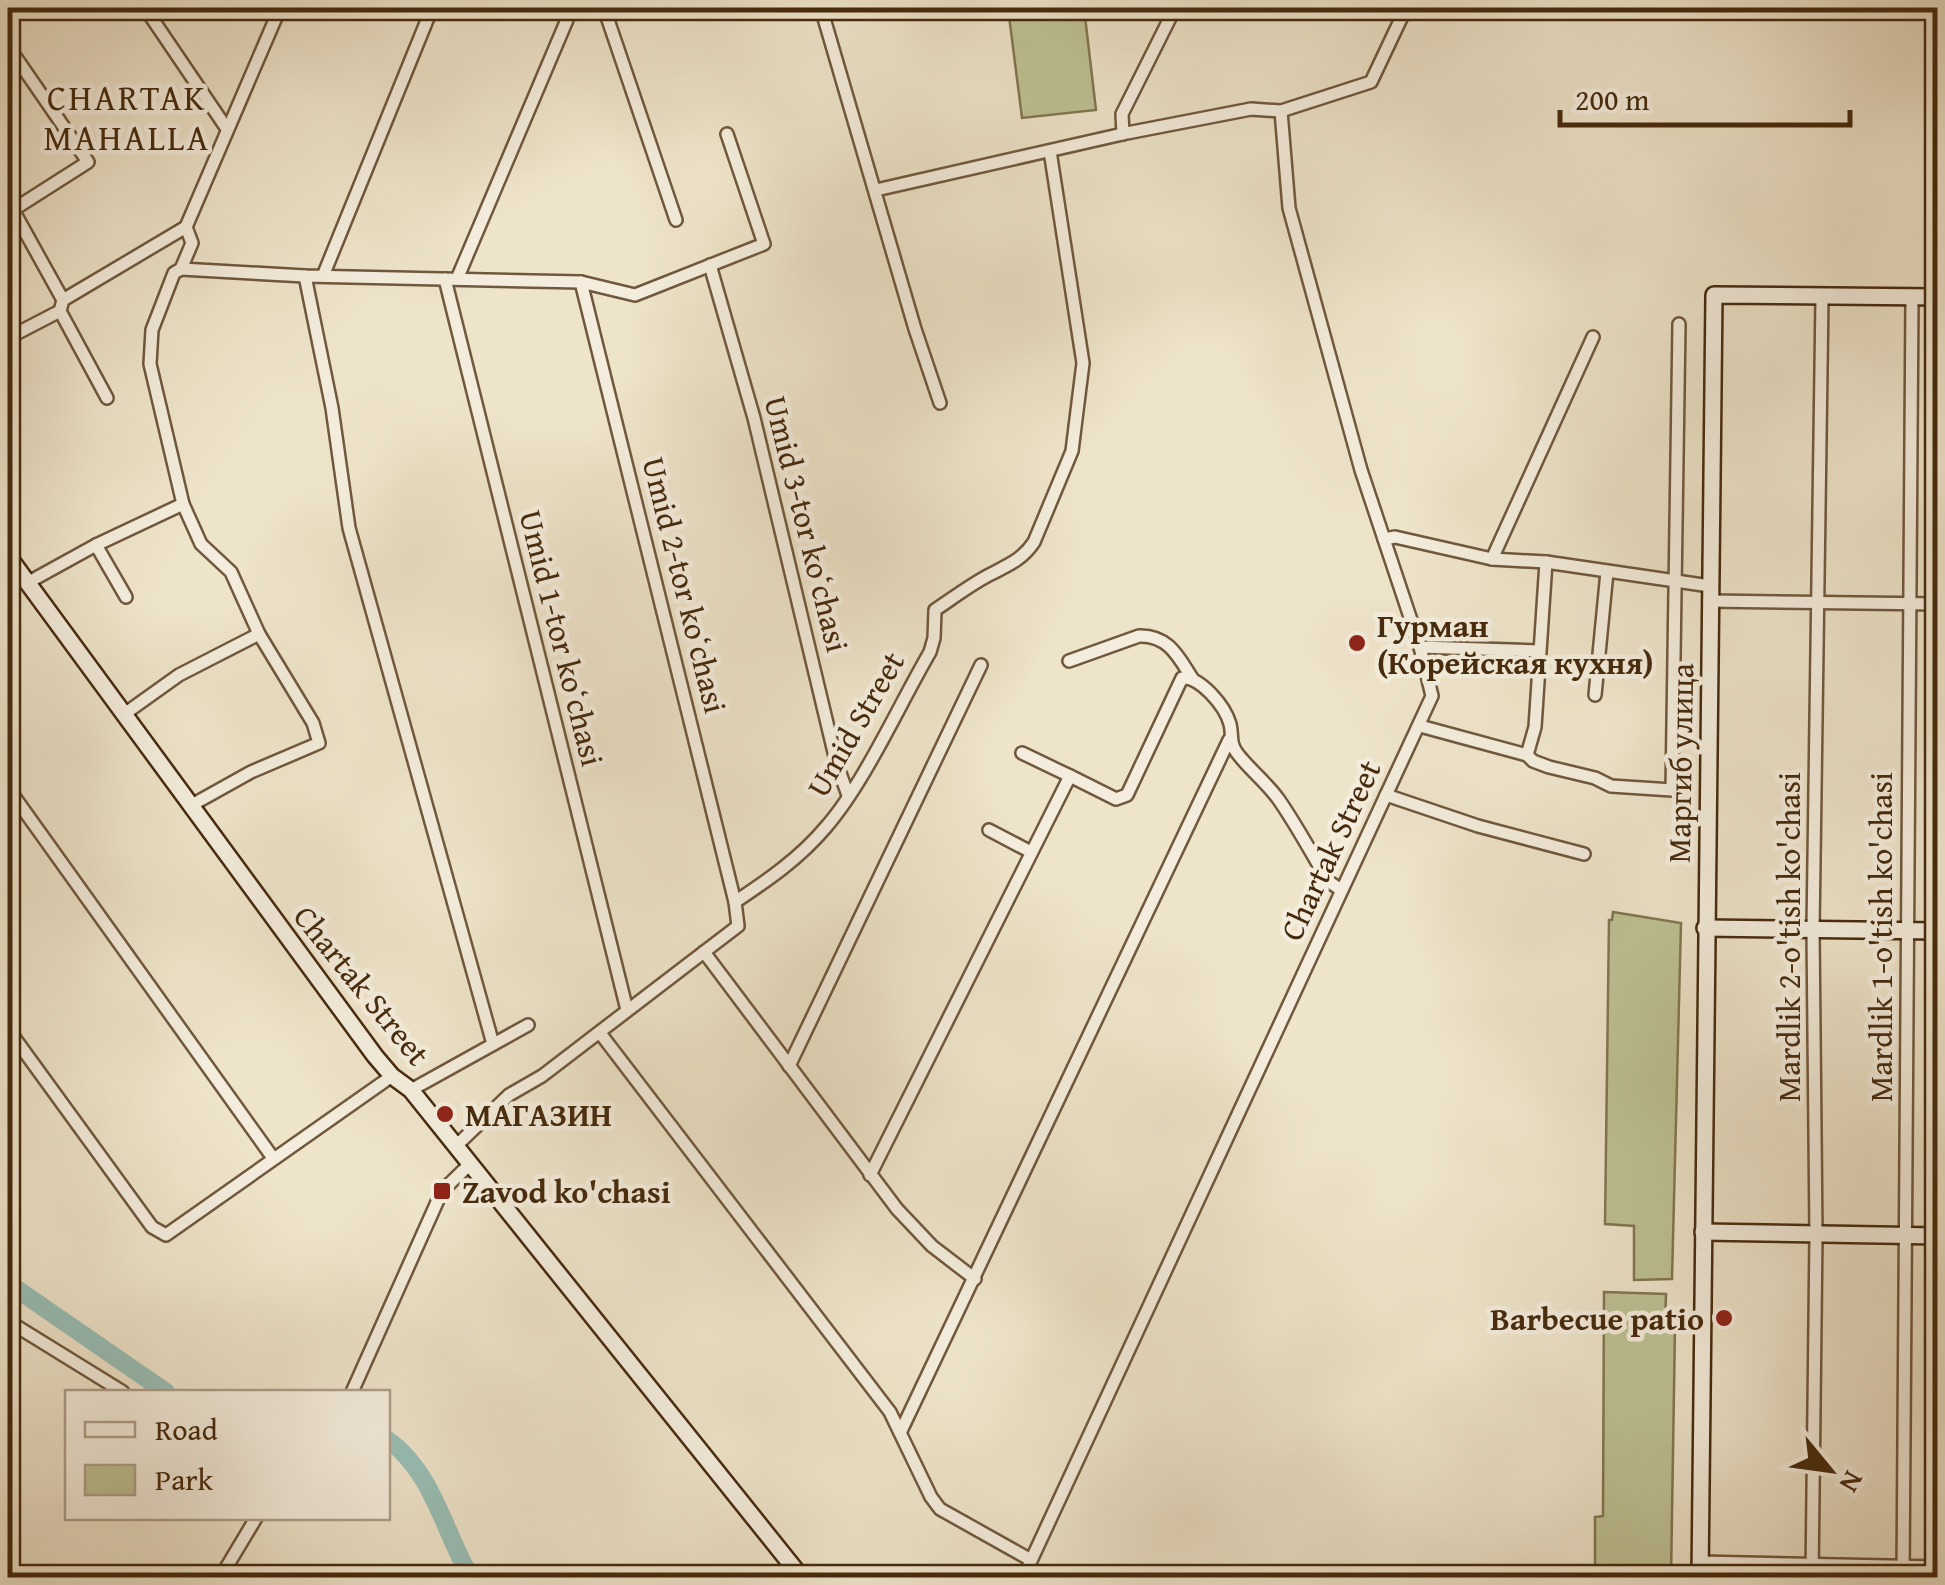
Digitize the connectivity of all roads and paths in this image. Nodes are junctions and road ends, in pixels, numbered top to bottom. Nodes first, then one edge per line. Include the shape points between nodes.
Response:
1 (145, 8) edge
2 (280, 8) edge
3 (432, 8) edge
4 (572, 8) edge
5 (604, 8) edge
6 (822, 8) edge
7 (1175, 8) edge
8 (1406, 8) edge
9 (8, 46) edge
10 (1281, 111) junction
11 (227, 129) junction
12 (728, 134) dead end
13 (1123, 134) junction
14 (1050, 151) junction
15 (876, 190) junction
16 (10, 211) edge
17 (676, 220) dead end
18 (186, 228) junction
19 (710, 266) junction
20 (181, 269) junction
21 (305, 276) junction
22 (324, 276) junction
23 (451, 279) junction
24 (581, 282) junction
25 (1912, 297) junction
26 (1822, 298) junction
27 (1938, 298) edge
28 (62, 306) junction
29 (1679, 324) dead end
30 (1593, 337) dead end
31 (8, 338) edge
32 (106, 398) dead end
33 (940, 403) dead end
34 (183, 504) junction
35 (1384, 539) junction
36 (96, 545) junction
37 (8, 556) edge
38 (1492, 559) junction
39 (1546, 562) junction
40 (1607, 572) junction
41 (19, 580) edge
42 (1674, 581) junction
43 (1709, 594) junction
44 (126, 598) dead end
45 (1819, 604) junction
46 (1910, 604) junction
47 (1938, 604) edge
48 (259, 634) junction
49 (1420, 648) junction
50 (1539, 651) junction
51 (1069, 661) dead end
52 (981, 665) dead end
53 (1192, 678) junction
54 (1594, 695) dead end
55 (123, 715) junction
56 (1420, 726) junction
57 (1229, 740) junction
58 (1022, 752) dead end
59 (1527, 755) junction
60 (1070, 776) junction
61 (8, 788) edge
62 (1386, 795) junction
63 (848, 796) junction
64 (190, 806) junction
65 (989, 830) dead end
66 (1031, 852) junction
67 (1584, 854) dead end
68 (1341, 890) junction
69 (736, 902) junction
70 (1705, 928) junction
71 (1813, 930) junction
72 (1907, 931) junction
73 (1938, 932) edge
74 (704, 952) junction
75 (627, 1010) junction
76 (528, 1025) dead end
77 (8, 1029) edge
78 (600, 1032) junction
79 (493, 1044) junction
80 (788, 1066) junction
81 (392, 1076) junction
82 (411, 1090) junction
83 (456, 1146) junction
84 (273, 1158) junction
85 (470, 1164) junction
86 (870, 1175) junction
87 (1703, 1232) junction
88 (1816, 1235) junction
89 (1906, 1236) junction
90 (1938, 1236) edge
91 (974, 1279) junction
92 (8, 1321) edge
93 (120, 1390) edge
94 (353, 1390) edge
95 (901, 1430) junction
96 (255, 1520) edge
97 (1031, 1560) junction
98 (1813, 1563) junction
99 (1938, 1567) edge
100 (1700, 1570) edge
101 (1903, 1572) edge
102 (220, 1578) edge
103 (802, 1578) edge
104 (1022, 1578) edge
105 (1812, 1578) edge

1 - 11 street
2 - 11 street
3 - 22 street
4 - 23 street
5 - 17 street
6 - 15 street
7 - 13 street via 1122,114
8 - 10 street via 1371,82
9 - 16 street via 88,162
10 - 13 street via 1251,109
10 - 35 street, Chartak Street via 1289,208
11 - 18 street
12 - 19 street via 764,244
13 - 14 street
14 - 15 street
14 - 63 street, Umid Street via 1083,364 1072,451 1026,554 935,610 930,652
15 - 33 street
16 - 28 street
18 - 20 street via 192,243
18 - 28 street
19 - 24 street via 635,295
19 - 63 street, Umid 3-tor koʻchasi
20 - 21 street
20 - 34 street via 156,317 150,364
21 - 22 street
21 - 79 street via 349,528
22 - 23 street
23 - 24 street
23 - 75 street, Umid 1-tor koʻchasi
24 - 69 street, Umid 2-tor koʻchasi
25 - 26 street
25 - 27 street
25 - 46 street, Mardlik 1-o'tish ko'chasi
26 - 43 street, Маргиб улица via 1714,296
26 - 45 street, Mardlik 2-o'tish ko'chasi
28 - 31 street
28 - 32 street
29 - 42 street
30 - 38 street
34 - 36 street
34 - 48 street via 201,544 231,572
35 - 38 street
35 - 49 street, Chartak Street
36 - 41 street
36 - 44 street
37 - 41 street, Chartak Street
38 - 39 street
39 - 40 street
39 - 50 street
40 - 42 street
40 - 54 street
41 - 55 street, Chartak Street
42 - 43 street
42 - 59 street via 1672,790 1611,786
43 - 45 street
43 - 70 street, Маргиб улица
45 - 46 street
45 - 71 street, Mardlik 2-o'tish ko'chasi
46 - 47 street
46 - 72 street, Mardlik 1-o'tish ko'chasi
48 - 55 street via 179,675
48 - 64 street via 319,743
49 - 50 street
49 - 56 street, Chartak Street via 1432,696
50 - 59 street
51 - 53 street via 1151,636 1170,645
52 - 80 street
53 - 57 street via 1228,719
53 - 60 street via 1178,681 1126,795 1116,798
55 - 64 street, Chartak Street
56 - 59 street
56 - 62 street, Chartak Street
57 - 68 street via 1278,798 1328,881
57 - 91 street
58 - 60 street
60 - 66 street
61 - 84 street
62 - 67 street
62 - 68 street, Chartak Street
63 - 69 street, Umid Street via 789,865
64 - 81 street, Chartak Street
65 - 66 street
66 - 86 street
68 - 97 street, Chartak Street
69 - 74 street, Umid Street via 739,924
70 - 71 street
70 - 87 street, Маргиб улица
71 - 72 street
71 - 88 street, Mardlik 2-o'tish ko'chasi
72 - 73 street
72 - 89 street, Mardlik 1-o'tish ko'chasi
74 - 75 street, Umid Street
74 - 80 street
75 - 78 street, Umid Street
76 - 79 street
77 - 84 street via 158,1232 175,1232
78 - 83 street, Umid Street via 509,1095
78 - 95 street
79 - 82 street
80 - 86 street
81 - 82 street, Chartak Street
81 - 84 street
82 - 83 street, Chartak Street
83 - 85 street, Chartak Street
85 - 94 street via 442,1191
85 - 103 street, Chartak Street
86 - 91 street via 932,1246
87 - 88 street
87 - 100 street, Маргиб улица
88 - 89 street
88 - 98 street, Mardlik 2-o'tish ko'chasi
89 - 90 street
89 - 101 street, Mardlik 1-o'tish ko'chasi
91 - 95 street
92 - 93 street
95 - 97 street via 940,1509
96 - 102 street
97 - 104 street, Chartak Street
98 - 100 street
98 - 101 street
98 - 105 street, Mardlik 2-o'tish ko'chasi
99 - 101 street

